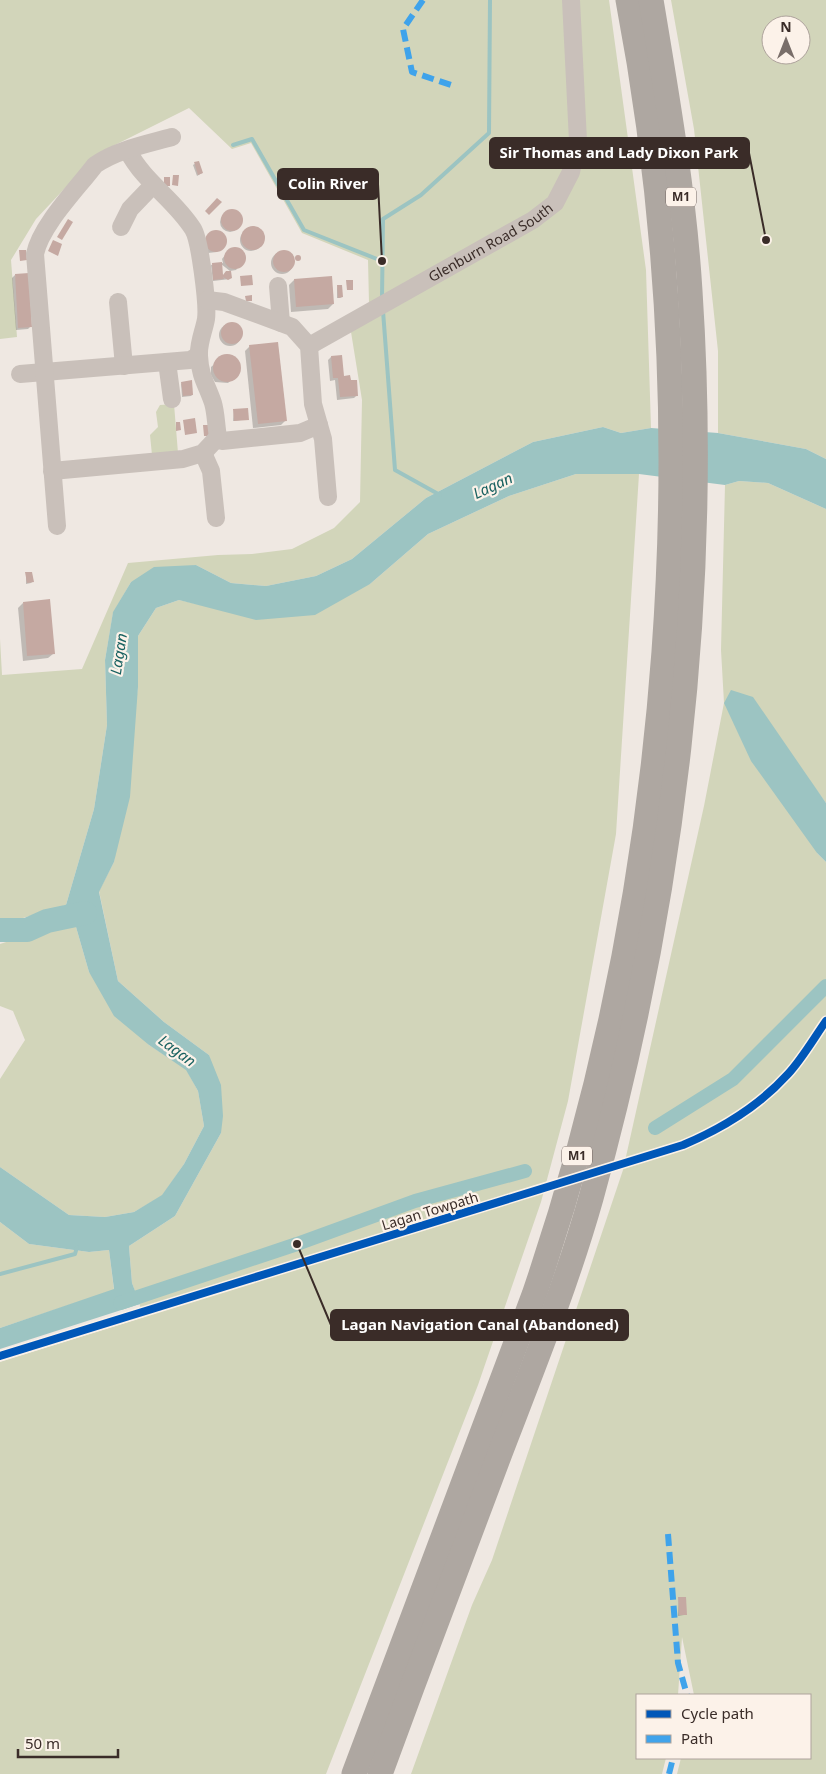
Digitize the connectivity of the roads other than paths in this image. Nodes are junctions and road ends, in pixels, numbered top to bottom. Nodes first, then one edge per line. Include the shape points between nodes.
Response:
1 (571, 0) edge
2 (628, 0) edge
3 (651, 0) edge
4 (172, 138) dead end
5 (128, 151) junction
6 (153, 185) junction
7 (121, 227) dead end
8 (278, 286) dead end
9 (207, 300) junction
10 (118, 302) dead end
11 (281, 323) junction
12 (309, 346) junction
13 (199, 355) junction
14 (167, 362) junction
15 (124, 366) junction
16 (44, 372) junction
17 (20, 374) dead end
18 (172, 399) dead end
19 (319, 425) junction
20 (218, 437) junction
21 (203, 453) junction
22 (52, 471) junction
23 (328, 497) dead end
24 (216, 518) dead end
25 (57, 526) dead end
26 (354, 1774) edge
27 (380, 1774) edge

1 - 12 lane, Glenburn Road South via 578,141 571,172 555,203 532,220
2 - 26 highway, M1 via 649,127 660,230 669,395 670,508 663,652 645,828 617,987 560,1220
3 - 27 highway, M1 via 676,158 690,288 694,396 696,508 688,645 667,837 630,1038 590,1200 551,1319
4 - 5 lane
5 - 6 lane via 136,167
5 - 16 lane via 95,165 37,245
6 - 7 lane via 130,209
6 - 9 lane via 193,230 198,242
8 - 11 lane
9 - 11 lane via 224,302
9 - 13 lane
10 - 15 lane
11 - 12 lane via 292,327
12 - 19 lane
13 - 14 lane via 190,360
13 - 20 lane via 203,382 213,403
14 - 15 lane
14 - 18 lane
15 - 16 lane
16 - 17 lane
16 - 22 lane
19 - 20 lane via 300,433 222,441
19 - 23 lane
20 - 21 lane
21 - 22 lane via 183,459
21 - 24 lane via 212,471
22 - 25 lane

